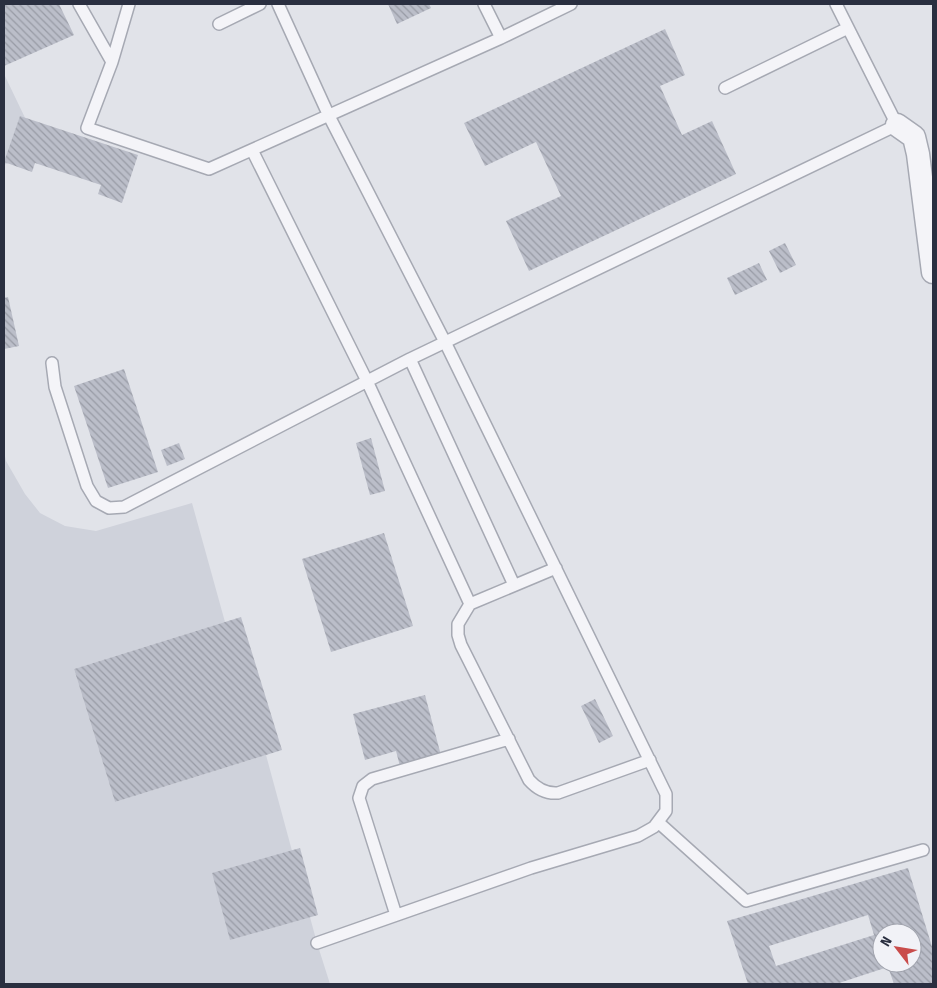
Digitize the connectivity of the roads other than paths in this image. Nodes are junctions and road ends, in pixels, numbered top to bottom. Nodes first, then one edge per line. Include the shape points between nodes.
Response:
1 (79, 4) edge
2 (129, 4) edge
3 (260, 4) edge
4 (278, 4) edge
5 (484, 4) edge
6 (571, 4) edge
7 (836, 4) edge
8 (219, 24) dead end
9 (848, 28) junction
10 (501, 38) junction
11 (112, 62) junction
12 (725, 88) dead end
13 (329, 116) junction
14 (897, 125) junction
15 (252, 150) junction
16 (933, 272) edge
17 (445, 342) junction
18 (410, 359) junction
19 (52, 364) dead end
20 (367, 381) junction
21 (556, 568) junction
22 (514, 585) junction
23 (470, 604) junction
24 (509, 739) junction
25 (650, 760) junction
26 (658, 822) junction
27 (923, 850) dead end
28 (396, 916) junction
29 (317, 943) dead end

1 - 11 lane
2 - 11 lane
3 - 8 lane
4 - 13 lane
5 - 10 lane
6 - 10 lane
7 - 9 lane
9 - 12 lane
9 - 14 lane
10 - 13 lane
11 - 15 lane via 87,128 209,169
13 - 15 lane
13 - 17 lane
14 - 16 street via 914,137
14 - 17 lane
15 - 20 lane
17 - 18 lane
17 - 21 lane
18 - 20 lane
18 - 22 lane
19 - 20 lane via 55,387 87,486 96,501 109,508 124,507
20 - 23 lane
21 - 22 lane
21 - 25 lane
22 - 23 lane
23 - 24 lane via 458,624 458,635
24 - 25 lane via 535,787 549,794
24 - 28 lane via 372,779 363,786 359,798
25 - 26 lane via 666,794 666,811
26 - 27 lane via 746,901
26 - 28 lane via 638,836 531,868
28 - 29 lane

